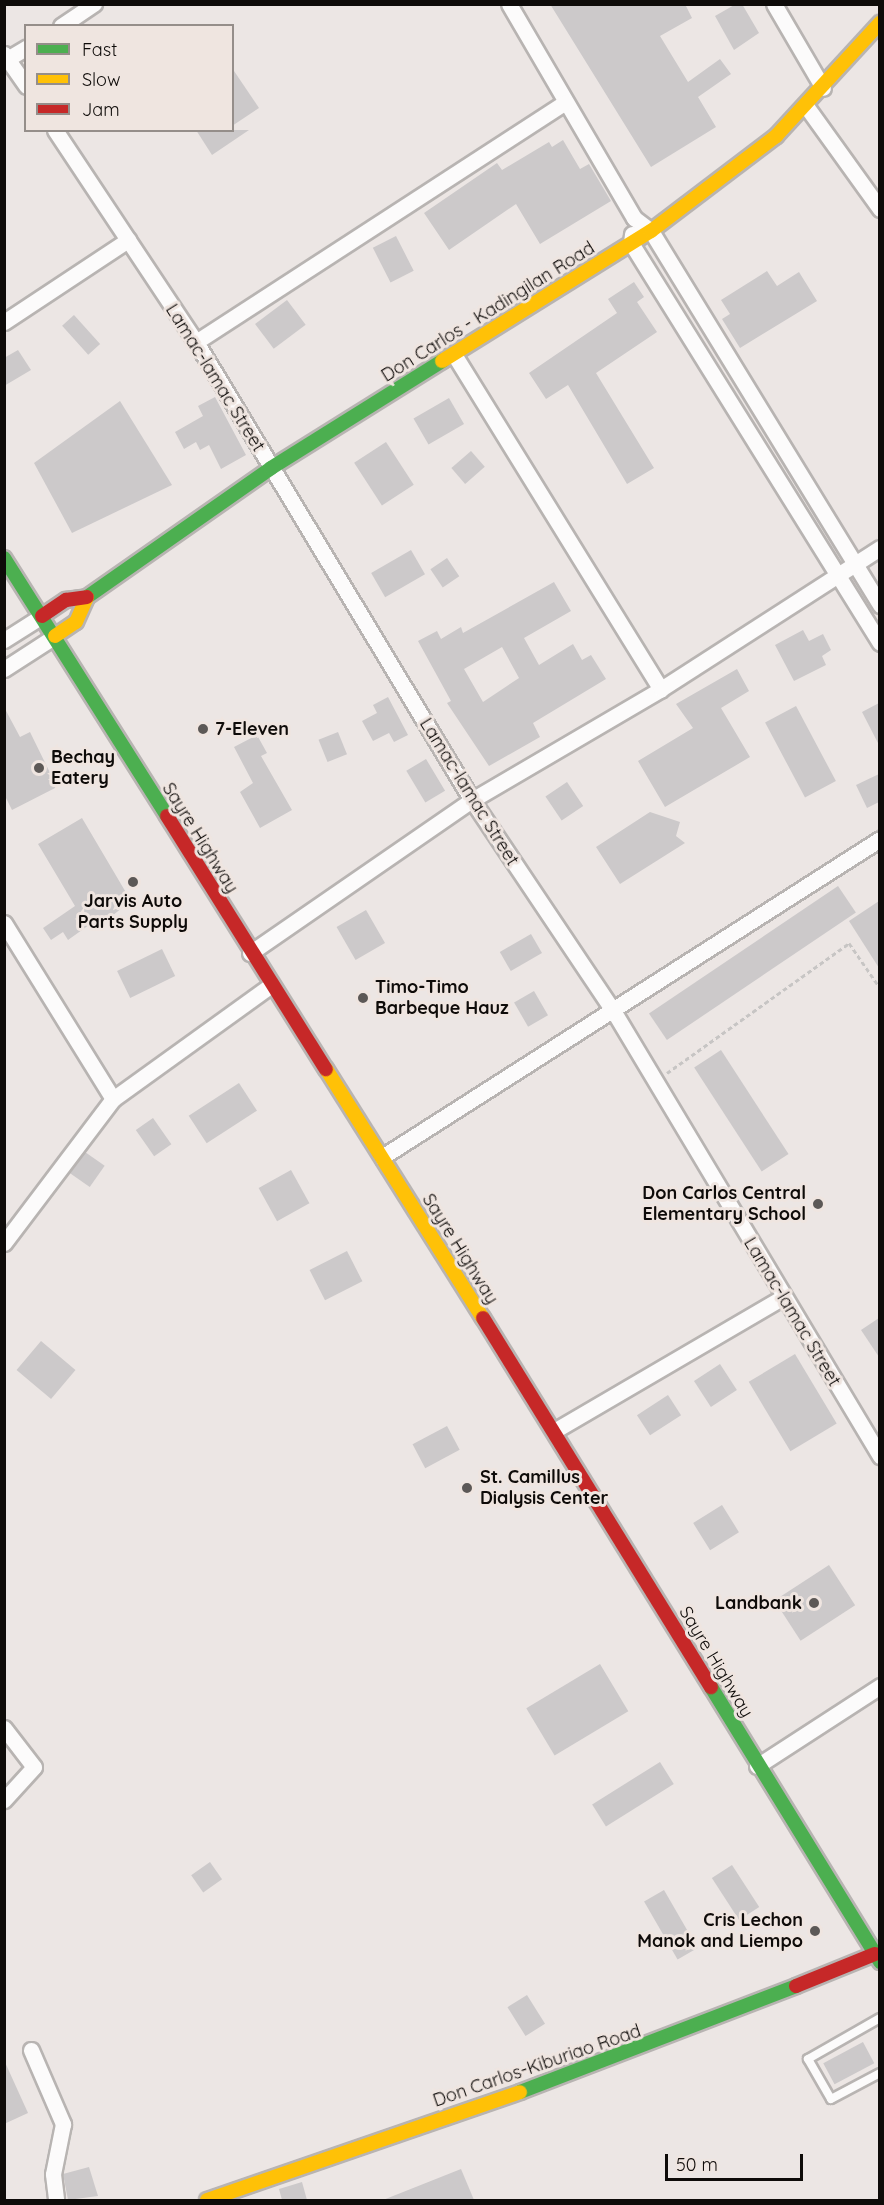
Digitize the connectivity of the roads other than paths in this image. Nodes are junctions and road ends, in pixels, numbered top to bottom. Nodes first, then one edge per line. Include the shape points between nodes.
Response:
1 (94, 4) edge
2 (509, 4) edge
3 (774, 4) edge
4 (879, 23) edge
5 (64, 24) edge
6 (24, 49) edge
7 (6, 58) edge
8 (24, 83) edge
9 (823, 88) junction
10 (566, 102) junction
11 (806, 106) junction
12 (56, 132) edge
13 (879, 209) edge
14 (634, 218) junction
15 (651, 231) junction
16 (128, 240) junction
17 (632, 243) junction
18 (4, 322) edge
19 (196, 342) junction
20 (455, 356) junction
21 (271, 468) junction
22 (879, 548) edge
23 (4, 558) edge
24 (854, 564) junction
25 (837, 574) junction
26 (87, 597) junction
27 (879, 605) edge
28 (42, 616) junction
29 (55, 636) junction
30 (4, 640) edge
31 (879, 643) edge
32 (4, 669) edge
33 (660, 689) junction
34 (472, 800) junction
35 (879, 839) edge
36 (4, 923) edge
37 (250, 953) junction
38 (271, 985) junction
39 (614, 1012) junction
40 (113, 1099) junction
41 (382, 1157) junction
42 (4, 1243) edge
43 (782, 1298) junction
44 (554, 1431) junction
45 (879, 1456) edge
46 (879, 1686) edge
47 (4, 1728) edge
48 (757, 1766) junction
49 (4, 1800) edge
50 (878, 1955) edge
51 (879, 2018) edge
52 (31, 2050) dead end
53 (879, 2073) edge
54 (56, 2200) edge
55 (207, 2200) edge

1 - 5 street
2 - 10 street
3 - 9 street
4 - 9 main road, Don Carlos - Kadingilan Road
6 - 7 street
7 - 8 street
9 - 11 main road, Don Carlos - Kadingilan Road
10 - 14 street
10 - 19 street
11 - 13 street
11 - 15 main road, Don Carlos - Kadingilan Road via 777,136
12 - 16 street, Lamac-lamac Street
14 - 15 street
14 - 17 street
15 - 17 main road, Don Carlos - Kadingilan Road
15 - 24 street
16 - 18 street
16 - 19 street, Lamac-lamac Street
17 - 20 main road, Don Carlos - Kadingilan Road
17 - 25 street
19 - 21 street, Lamac-lamac Street
20 - 21 main road, Don Carlos - Kadingilan Road
20 - 33 street
21 - 26 main road, Don Carlos - Kadingilan Road
21 - 34 street, Lamac-lamac Street
22 - 24 street
23 - 28 main road, Sayre Highway
24 - 25 street
24 - 27 street
25 - 31 street
25 - 33 street
26 - 28 main road via 66,600
26 - 29 main road via 76,622
28 - 29 main road, Sayre Highway
28 - 30 street
29 - 32 street
29 - 37 main road, Sayre Highway
33 - 34 street
34 - 37 street
34 - 39 street, Lamac-lamac Street
35 - 39 street
36 - 40 street
37 - 38 main road, Sayre Highway
38 - 40 street
38 - 41 main road, Sayre Highway
39 - 41 street
39 - 43 street, Lamac-lamac Street
40 - 42 street
41 - 44 main road, Sayre Highway
43 - 44 street
43 - 45 street, Lamac-lamac Street
44 - 48 main road, Sayre Highway
46 - 48 street
47 - 49 street via 34,1767
48 - 50 main road, Sayre Highway
50 - 55 main road, Don Carlos-Kiburiao Road via 620,2057
51 - 53 lane via 808,2059 831,2099
52 - 54 street via 63,2124 53,2174

